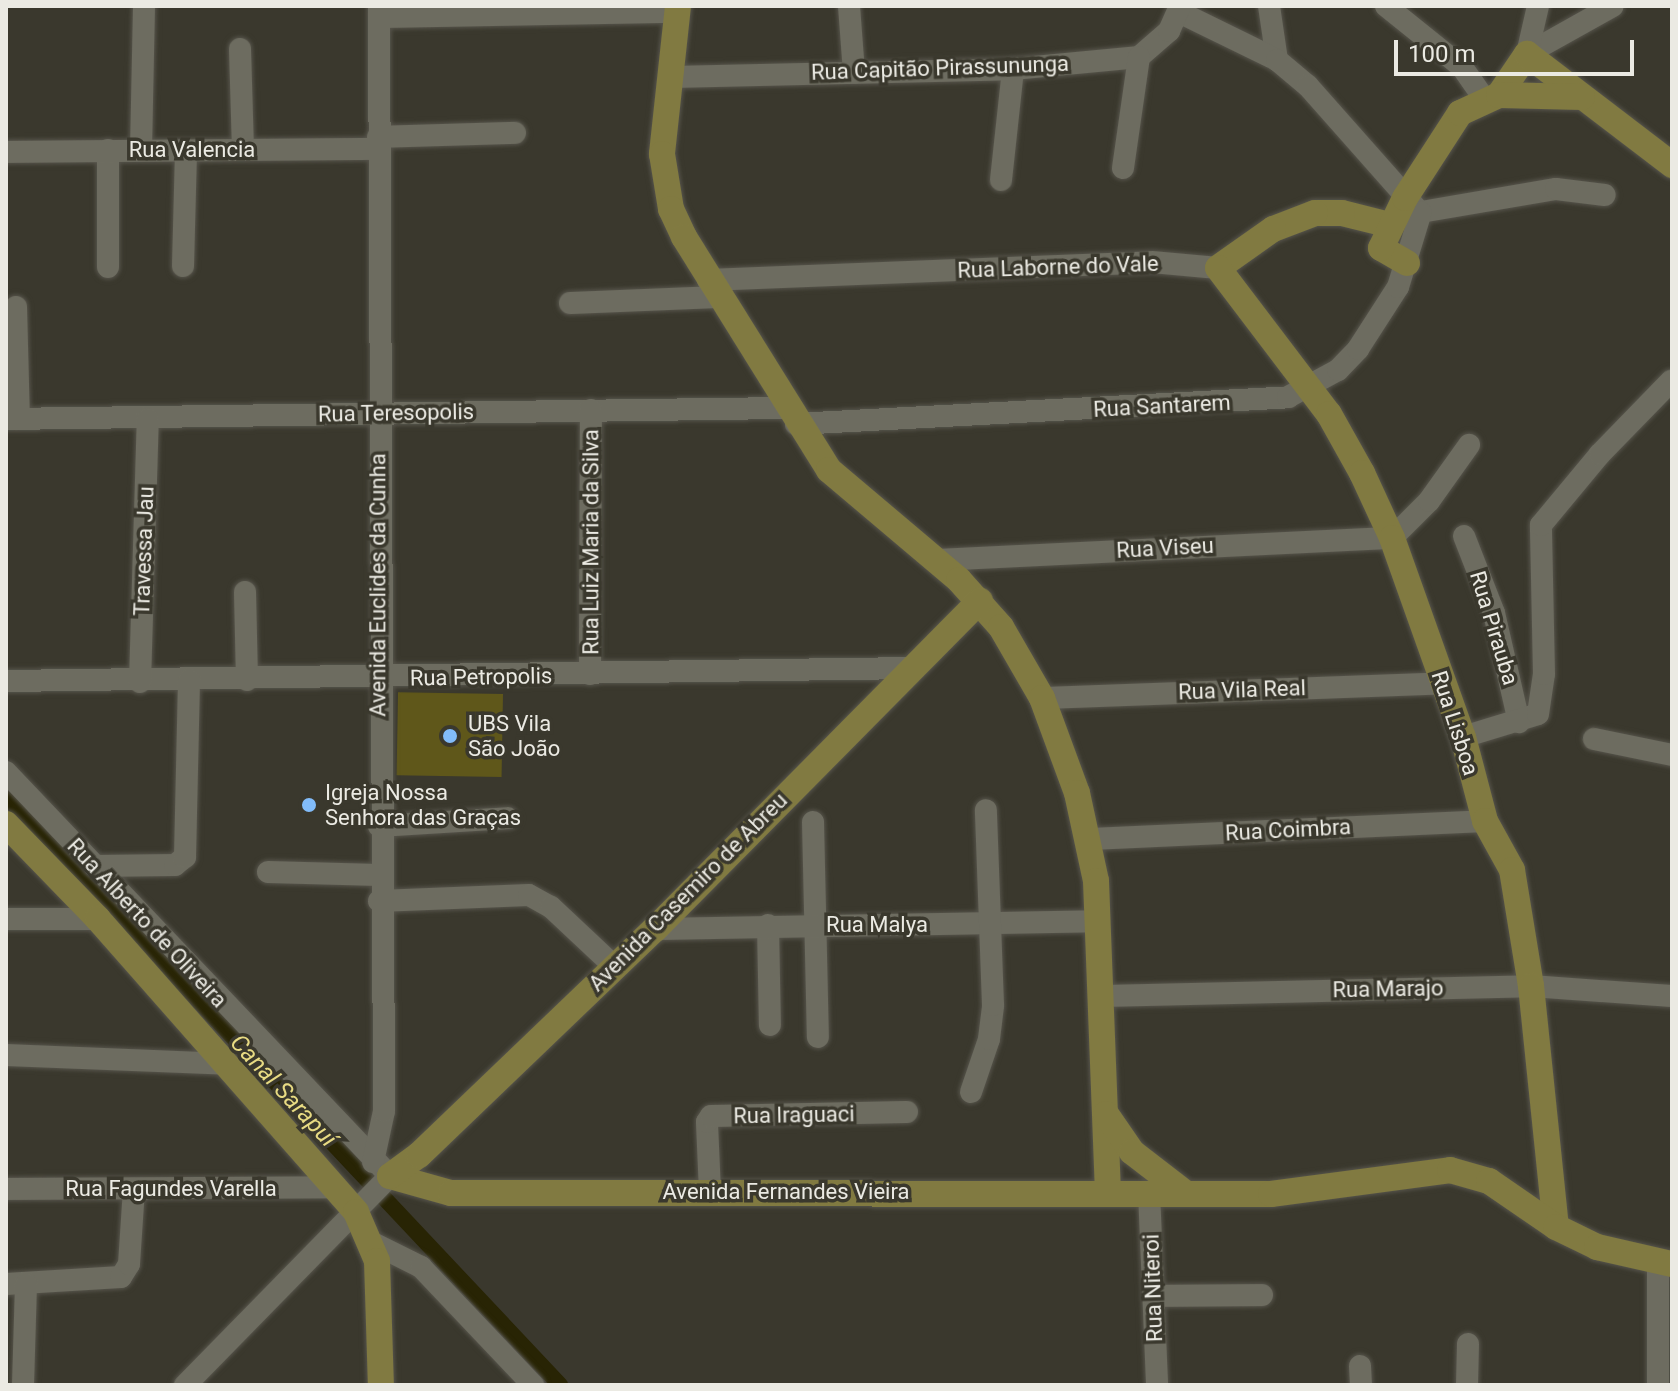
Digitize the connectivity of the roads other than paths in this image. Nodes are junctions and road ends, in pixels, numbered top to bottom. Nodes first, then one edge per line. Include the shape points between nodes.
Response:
1 (849, 6) edge
2 (1269, 6) edge
3 (1386, 6) edge
4 (1538, 6) edge
5 (1613, 6) edge
6 (144, 7) edge
7 (678, 9) edge
8 (1180, 9) edge
9 (379, 11) edge
10 (240, 49) dead end
11 (1527, 54) junction
12 (1139, 57) junction
13 (1277, 60) junction
14 (1013, 69) junction
15 (854, 73) junction
16 (672, 77) junction
17 (1492, 97) junction
18 (1582, 97) junction
19 (515, 133) dead end
20 (378, 143) junction
21 (108, 150) junction
22 (141, 150) junction
23 (243, 150) junction
24 (6, 152) edge
25 (186, 152) junction
26 (1672, 165) edge
27 (1123, 168) dead end
28 (1001, 180) dead end
29 (1605, 195) dead end
30 (1413, 205) junction
31 (1390, 225) junction
32 (1407, 263) junction
33 (183, 266) dead end
34 (108, 267) dead end
35 (1218, 268) junction
36 (714, 288) junction
37 (570, 303) dead end
38 (16, 307) dead end
39 (1671, 381) edge
40 (1309, 389) junction
41 (591, 410) junction
42 (377, 413) junction
43 (791, 416) junction
44 (12, 419) edge
45 (148, 419) junction
46 (1469, 445) dead end
47 (1464, 536) dead end
48 (1392, 538) junction
49 (938, 560) junction
50 (245, 592) dead end
51 (980, 601) junction
52 (909, 668) junction
53 (590, 674) junction
54 (189, 680) junction
55 (247, 680) junction
56 (378, 680) junction
57 (6, 681) edge
58 (140, 682) junction
59 (1442, 683) junction
60 (1042, 698) junction
61 (1519, 722) junction
62 (1463, 737) junction
63 (1594, 739) dead end
64 (1672, 755) edge
65 (6, 772) edge
66 (986, 810) dead end
67 (508, 818) dead end
68 (1485, 821) junction
69 (813, 822) dead end
70 (6, 824) edge
71 (379, 826) junction
72 (1091, 839) junction
73 (94, 866) junction
74 (268, 872) dead end
75 (379, 875) junction
76 (379, 901) junction
77 (6, 919) edge
78 (98, 919) junction
79 (1099, 921) junction
80 (990, 924) junction
81 (768, 925) junction
82 (817, 925) junction
83 (655, 929) junction
84 (615, 967) junction
85 (1531, 986) junction
86 (1103, 996) junction
87 (1672, 996) edge
88 (770, 1025) dead end
89 (818, 1037) dead end
90 (6, 1055) edge
91 (227, 1064) junction
92 (971, 1092) dead end
93 (907, 1112) dead end
94 (1106, 1114) junction
95 (382, 1174) junction
96 (336, 1187) junction
97 (6, 1189) edge
98 (134, 1189) junction
99 (710, 1192) junction
100 (1108, 1192) junction
101 (1149, 1192) junction
102 (1184, 1192) junction
103 (361, 1206) junction
104 (1556, 1227) junction
105 (373, 1243) junction
106 (1665, 1263) edge
107 (16, 1284) edge
108 (1262, 1295) dead end
109 (1153, 1296) junction
110 (1468, 1344) dead end
111 (23, 1385) edge
112 (185, 1385) edge
113 (381, 1385) edge
114 (533, 1385) edge
115 (1157, 1385) edge
116 (1467, 1385) edge
117 (1658, 1385) edge

1 - 15 street
2 - 13 street
3 - 17 street
4 - 11 street
5 - 11 street
6 - 22 street
7 - 9 street
7 - 16 main road
8 - 12 street via 1157,45
8 - 13 street
9 - 20 street, Avenida Euclides da Cunha
10 - 23 street
11 - 17 main road
11 - 18 main road
12 - 14 street, Rua Capitão Pirassununga
12 - 27 street
13 - 30 street via 1308,86
14 - 15 street, Rua Capitão Pirassununga
14 - 28 street
15 - 16 street, Rua Capitão Pirassununga
16 - 36 main road via 663,179 684,237
17 - 18 main road
17 - 30 main road via 1460,113
18 - 26 main road
19 - 20 street, Rua Valencia
20 - 23 street, Rua Valencia
20 - 42 street, Avenida Euclides da Cunha
21 - 22 street, Rua Valencia
21 - 24 street, Rua Valencia
21 - 34 street
22 - 25 street, Rua Valencia
23 - 25 street, Rua Valencia
25 - 33 street
29 - 30 street via 1556,189
30 - 31 main road
30 - 32 street, Rua Santarem
31 - 32 main road via 1381,250
31 - 35 main road via 1342,213 1315,213 1273,229
32 - 40 street, Rua Santarem via 1389,305 1358,349
35 - 36 street, Rua Laborne do Vale via 1152,262
35 - 40 main road, Rua Lisboa
36 - 37 street, Rua Laborne do Vale
36 - 43 main road
38 - 44 street
39 - 61 street via 1541,525 1541,708 1533,718
40 - 43 street, Rua Santarem via 1264,401
40 - 48 main road, Rua Lisboa via 1344,440
41 - 42 street, Rua Teresopolis
41 - 43 street, Rua Teresopolis
41 - 53 street, Rua Luiz Maria da Silva
42 - 45 street, Rua Teresopolis
42 - 56 street, Avenida Euclides da Cunha
43 - 49 main road via 847,487
44 - 45 street, Rua Teresopolis
45 - 58 street, Travessa Jau
46 - 48 street via 1429,501
47 - 61 street, Rua Pirauba via 1494,613
48 - 49 street, Rua Viseu
48 - 59 main road, Rua Lisboa
49 - 51 main road
50 - 55 street
51 - 52 main road, Avenida Casemiro de Abreu
51 - 60 main road
52 - 53 street, Rua Petropolis
52 - 83 main road, Avenida Casemiro de Abreu
53 - 56 street, Rua Petropolis
54 - 55 street, Rua Petropolis
54 - 58 street, Rua Petropolis
54 - 73 street via 185,857 175,865
55 - 56 street, Rua Petropolis
56 - 71 street, Avenida Euclides da Cunha
57 - 58 street, Rua Petropolis
59 - 60 street, Rua Vila Real
59 - 62 main road, Rua Lisboa
60 - 72 main road
61 - 62 street
62 - 68 main road, Rua Lisboa
63 - 64 street
65 - 73 street, Rua Alberto de Oliveira
66 - 80 street
67 - 71 street
68 - 72 street, Rua Coimbra
68 - 85 main road, Rua Lisboa via 1512,870
69 - 82 street
70 - 78 main road
71 - 75 street, Avenida Euclides da Cunha
72 - 79 main road
73 - 95 street, Rua Alberto de Oliveira
74 - 75 street
75 - 76 street, Avenida Euclides da Cunha
76 - 84 street via 529,895 551,907
76 - 95 street, Avenida Euclides da Cunha
77 - 78 street
78 - 91 main road
79 - 80 street, Rua Malya
79 - 86 main road
80 - 82 street, Rua Malya
80 - 92 street via 993,1005 989,1039
81 - 82 street, Rua Malya
81 - 83 street, Rua Malya
81 - 88 street
82 - 89 street
83 - 84 main road, Avenida Casemiro de Abreu
84 - 95 main road, Avenida Casemiro de Abreu
85 - 86 street, Rua Marajo
85 - 87 street, Rua Marajo
85 - 104 main road, Rua Lisboa
86 - 94 main road
90 - 91 street
91 - 96 main road
93 - 99 street, Rua Iraguaci via 711,1116
94 - 100 main road
94 - 102 main road via 1132,1152
95 - 99 main road, Avenida Fernandes Vieira via 451,1193
95 - 103 street
96 - 98 street, Rua Fagundes Varella
96 - 103 main road
97 - 98 street, Rua Fagundes Varella
98 - 107 street via 129,1264 121,1277
99 - 100 main road, Avenida Fernandes Vieira
100 - 101 main road, Avenida Fernandes Vieira
101 - 102 main road, Avenida Fernandes Vieira
101 - 109 street, Rua Niteroi
102 - 104 main road, Avenida Fernandes Vieira via 1271,1194 1450,1170 1489,1181
103 - 105 main road
103 - 112 street
104 - 106 main road, Avenida Fernandes Vieira via 1597,1247
105 - 113 main road via 381,1294
105 - 114 street via 421,1267
106 - 117 street
107 - 111 street
108 - 109 street
109 - 115 street, Rua Niteroi
110 - 116 street

